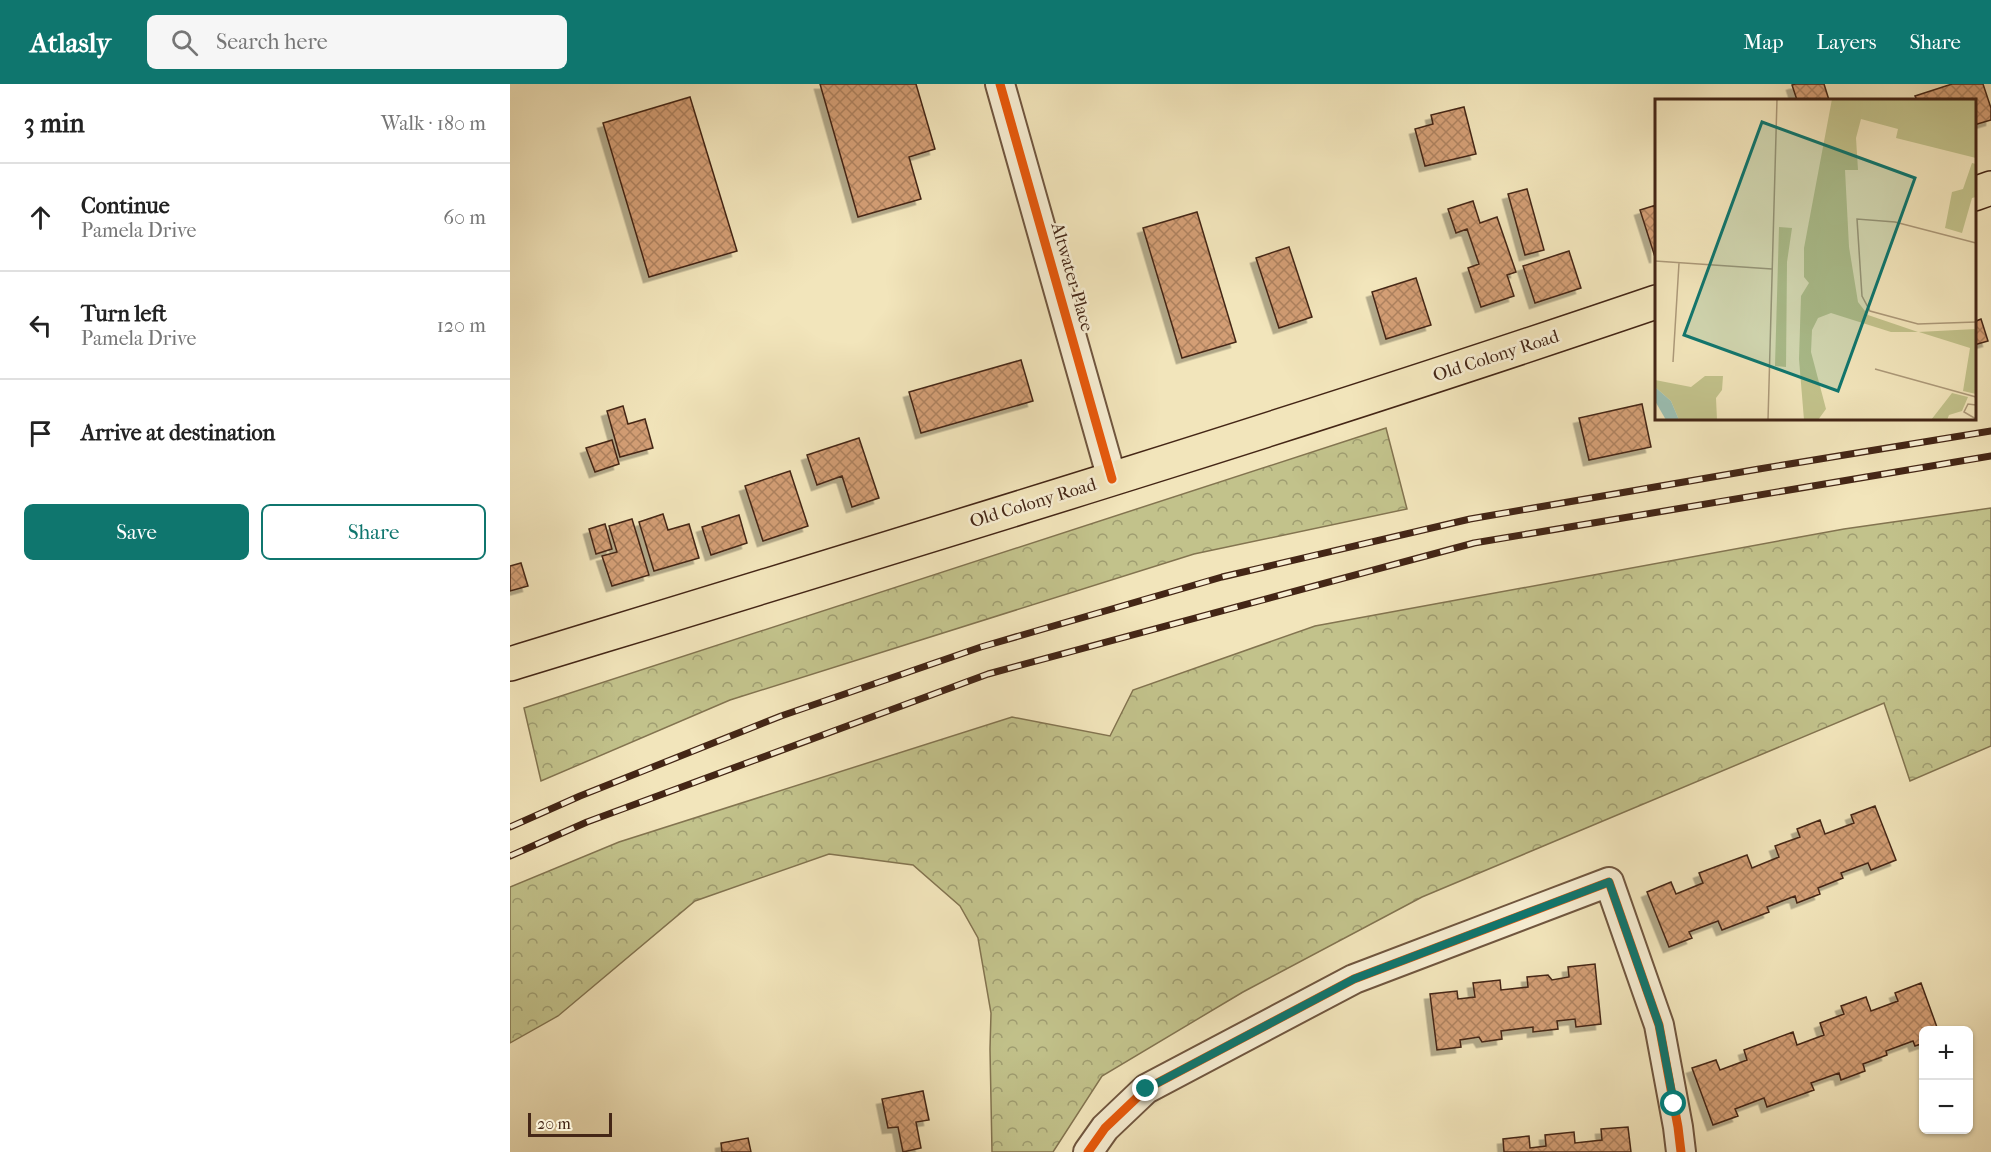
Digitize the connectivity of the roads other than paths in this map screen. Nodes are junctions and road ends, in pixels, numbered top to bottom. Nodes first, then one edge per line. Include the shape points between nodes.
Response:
1 (1000, 84) edge
2 (1991, 188) edge
3 (1976, 193) edge
4 (1655, 302) edge
5 (1112, 479) junction
6 (510, 664) edge
7 (1088, 1152) edge
8 (1681, 1152) edge

1 - 5 street, Altwater Place
2 - 3 main road
4 - 5 main road, Old Colony Road
5 - 6 main road, Old Colony Road
7 - 8 street via 1105,1128 1146,1089 1354,979 1609,882 1659,1025

